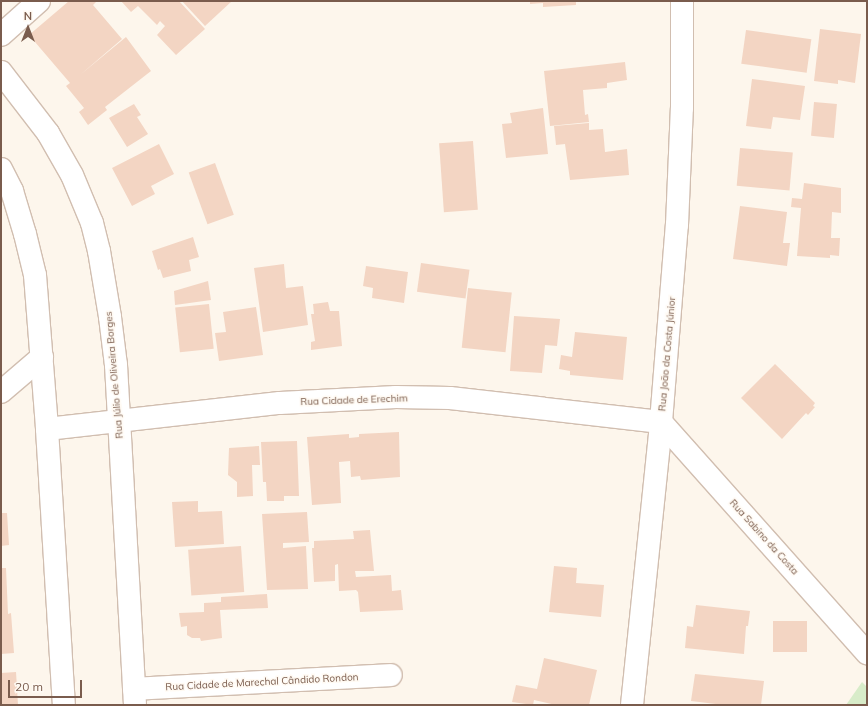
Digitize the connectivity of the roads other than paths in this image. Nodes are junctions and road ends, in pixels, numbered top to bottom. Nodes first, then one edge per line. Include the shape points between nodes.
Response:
1 (39, 1) edge
2 (682, 1) edge
3 (1, 35) edge
4 (1, 72) edge
5 (1, 169) edge
6 (42, 357) junction
7 (1, 392) edge
8 (119, 421) junction
9 (661, 422) junction
10 (47, 429) junction
11 (867, 653) edge
12 (391, 675) dead end
13 (134, 697) edge
14 (64, 705) edge
15 (632, 705) edge

1 - 3 street
2 - 9 street, Rua João da Costa Júnior via 681,163
4 - 8 street, Rua Júlio de Oliveira Borges via 48,133 72,175 92,223 110,317
5 - 6 street via 14,198 35,275
6 - 7 street
6 - 10 street
8 - 9 street, Rua Cidade de Erechim via 280,403 396,397 464,400
8 - 10 street, Rua Cidade de Erechim
8 - 13 street, Rua Júlio de Oliveira Borges
9 - 11 street, Rua Sabino da Costa
9 - 15 street, Rua João da Costa Júnior
10 - 14 street
12 - 13 street, Rua Cidade de Marechal Cândido Rondon

